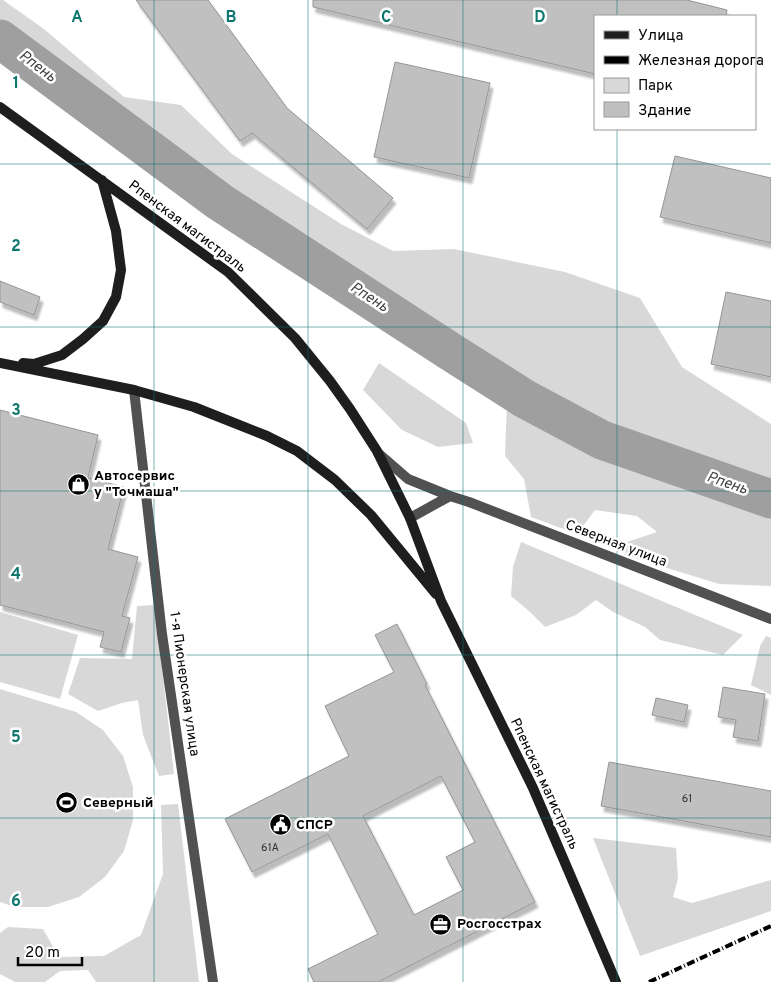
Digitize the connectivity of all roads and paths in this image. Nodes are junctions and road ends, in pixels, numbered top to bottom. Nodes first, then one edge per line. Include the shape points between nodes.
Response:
1 (0, 107) edge
2 (102, 180) junction
3 (0, 362) edge
4 (134, 390) junction
5 (377, 451) junction
6 (450, 496) junction
7 (410, 518) junction
8 (441, 601) junction
9 (771, 619) edge
10 (213, 982) edge
11 (616, 982) edge

1 - 2 main road, Рпенская магистраль
2 - 3 main road, Рпенская магистраль via 116,231 121,270 116,298 103,321 62,354 34,364
2 - 5 main road, Рпенская магистраль via 228,272 288,331 330,381
3 - 4 main road, Рпенская магистраль
4 - 8 main road, Рпенская магистраль via 194,407 297,451 335,480 371,516
4 - 10 street, 1-я Пионерская улица via 162,634
5 - 6 street, Северная улица via 408,479
5 - 7 main road, Рпенская магистраль
6 - 7 street
6 - 9 street, Северная улица
7 - 8 main road, Рпенская магистраль
8 - 11 main road, Рпенская магистраль via 533,788

